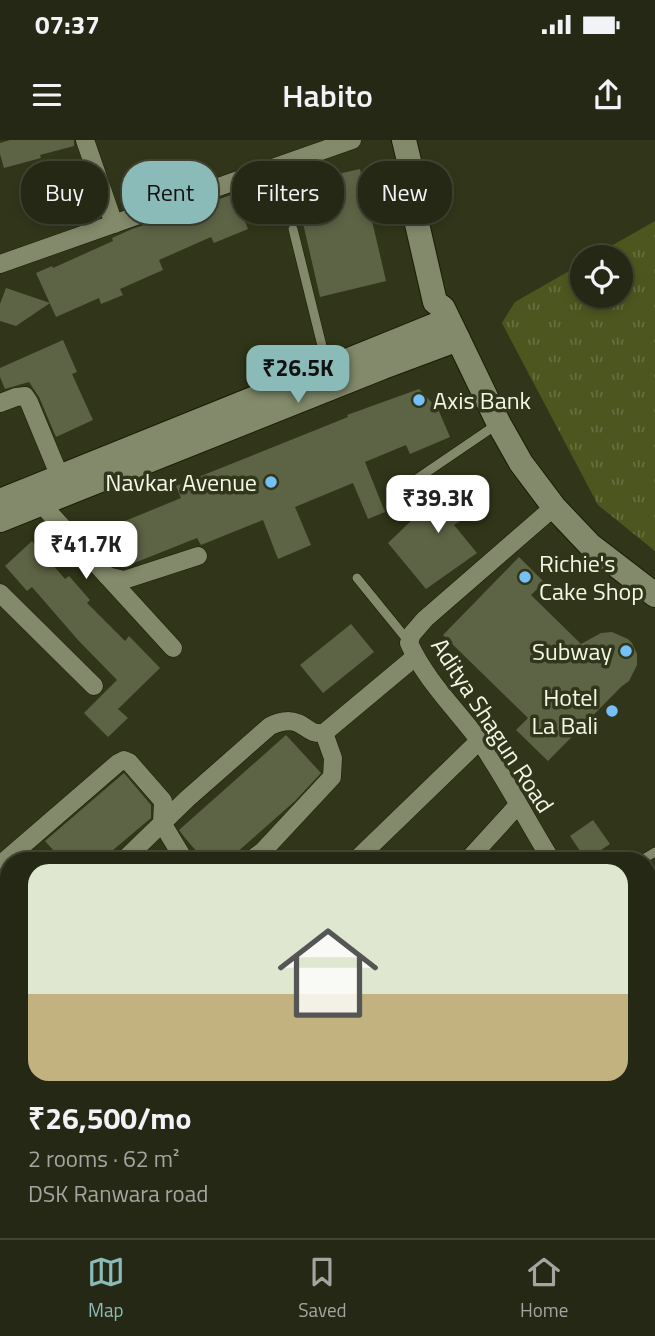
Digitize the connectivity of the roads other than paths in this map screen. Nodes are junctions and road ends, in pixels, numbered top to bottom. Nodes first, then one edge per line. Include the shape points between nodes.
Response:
1 (85, 140) edge
2 (352, 140) edge
3 (404, 140) edge
4 (114, 224) junction
5 (293, 229) dead end
6 (0, 264) edge
7 (450, 322) junction
8 (330, 378) junction
9 (0, 403) edge
10 (499, 424) junction
11 (76, 477) junction
12 (402, 489) dead end
13 (35, 497) junction
14 (0, 501) edge
15 (554, 507) junction
16 (0, 520) edge
17 (198, 556) dead end
18 (107, 576) junction
19 (357, 578) dead end
20 (0, 593) edge
21 (655, 595) edge
22 (173, 648) dead end
23 (412, 650) junction
24 (94, 686) dead end
25 (324, 733) junction
26 (479, 741) junction
27 (518, 805) junction
28 (162, 822) junction
29 (15, 852) edge
30 (132, 852) edge
31 (180, 852) edge
32 (262, 852) edge
33 (364, 852) edge
34 (475, 852) edge
35 (547, 852) edge

1 - 4 street
2 - 4 street
3 - 7 street via 419,203 429,210
4 - 6 street
5 - 8 lane
7 - 8 street via 386,356
7 - 10 street
8 - 11 street
9 - 11 street via 25,396
10 - 12 lane
10 - 15 street via 521,464
11 - 13 street
13 - 14 street
13 - 16 street
13 - 18 street
15 - 21 street via 590,545
15 - 23 street, Aditya Shagun Road via 425,619 412,634
17 - 18 street via 124,580
18 - 22 street
19 - 23 lane
20 - 24 street
23 - 25 street
23 - 26 street, Aditya Shagun Road
25 - 28 street via 282,721 270,726
25 - 32 street via 332,758 332,778
26 - 27 street, Aditya Shagun Road
26 - 33 street
27 - 34 street
27 - 35 street, Aditya Shagun Road
28 - 29 street via 163,801 129,762 121,761
28 - 30 street
28 - 31 street

